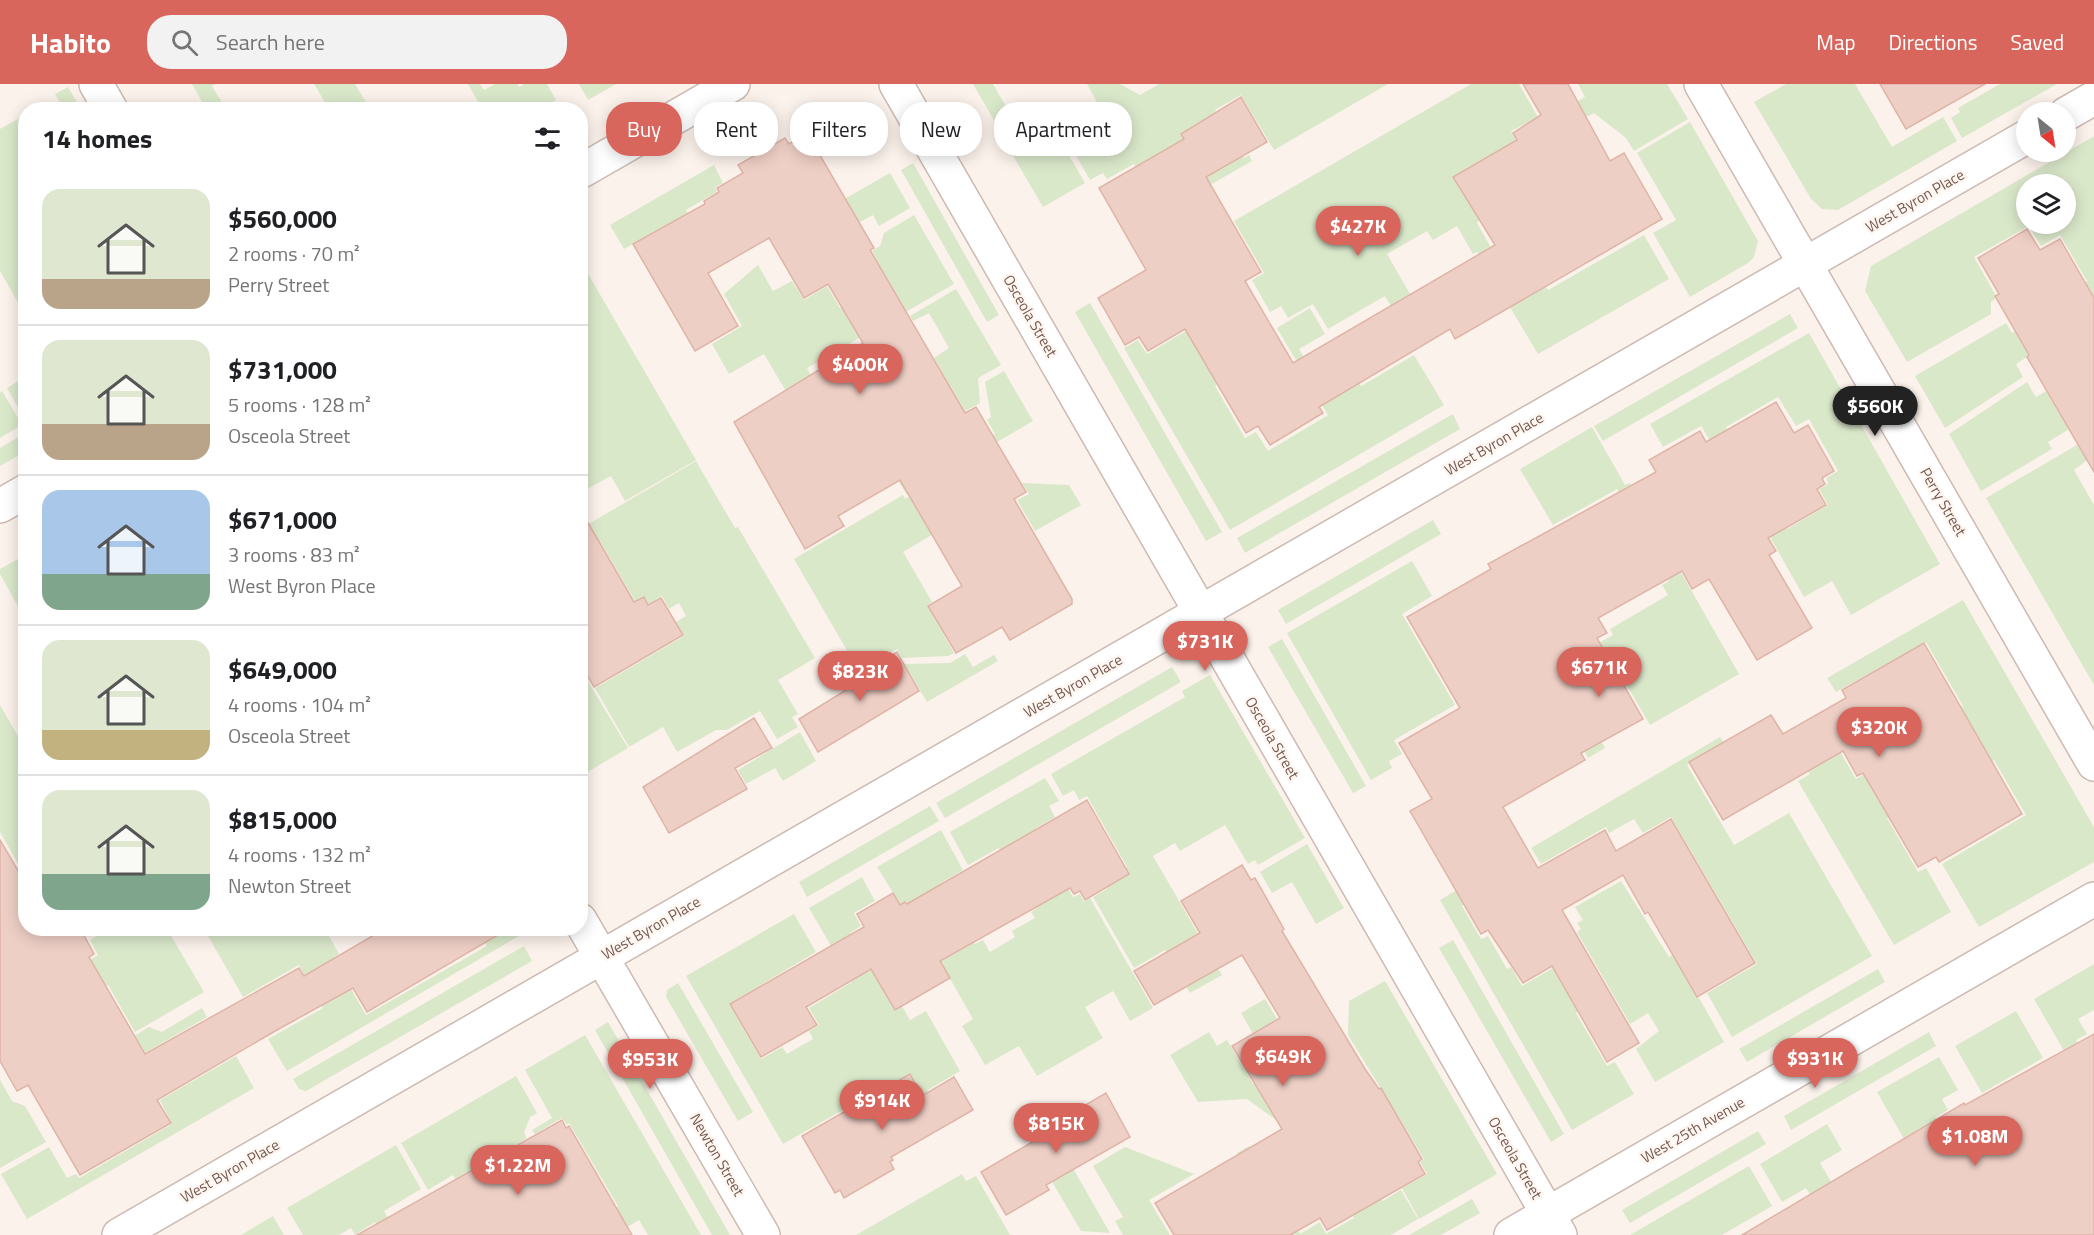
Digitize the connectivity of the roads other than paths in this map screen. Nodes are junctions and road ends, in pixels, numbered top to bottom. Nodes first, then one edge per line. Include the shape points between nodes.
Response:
1 (96, 84) edge
2 (733, 84) edge
3 (896, 84) edge
4 (1701, 84) edge
5 (2094, 98) edge
6 (106, 102) edge
7 (2076, 108) edge
8 (2016, 143) edge
9 (588, 167) edge
10 (1805, 265) junction
11 (18, 496) edge
12 (0, 506) edge
13 (1201, 612) junction
14 (2094, 764) edge
15 (2094, 899) edge
16 (588, 933) edge
17 (602, 957) junction
18 (1553, 1224) edge
19 (119, 1235) edge
20 (763, 1235) edge
21 (1511, 1235) edge

1 - 6 street
2 - 9 street
3 - 13 street, Osceola Street
4 - 10 street, Perry Street
5 - 7 street
8 - 10 street, West Byron Place
10 - 13 street, West Byron Place
10 - 14 street, Perry Street
11 - 12 street
13 - 17 street, West Byron Place
13 - 18 street, Osceola Street
15 - 18 street, West 25th Avenue
16 - 17 street, Newton Street
17 - 19 street, West Byron Place
17 - 20 street, Newton Street
18 - 21 street, West 25th Avenue

